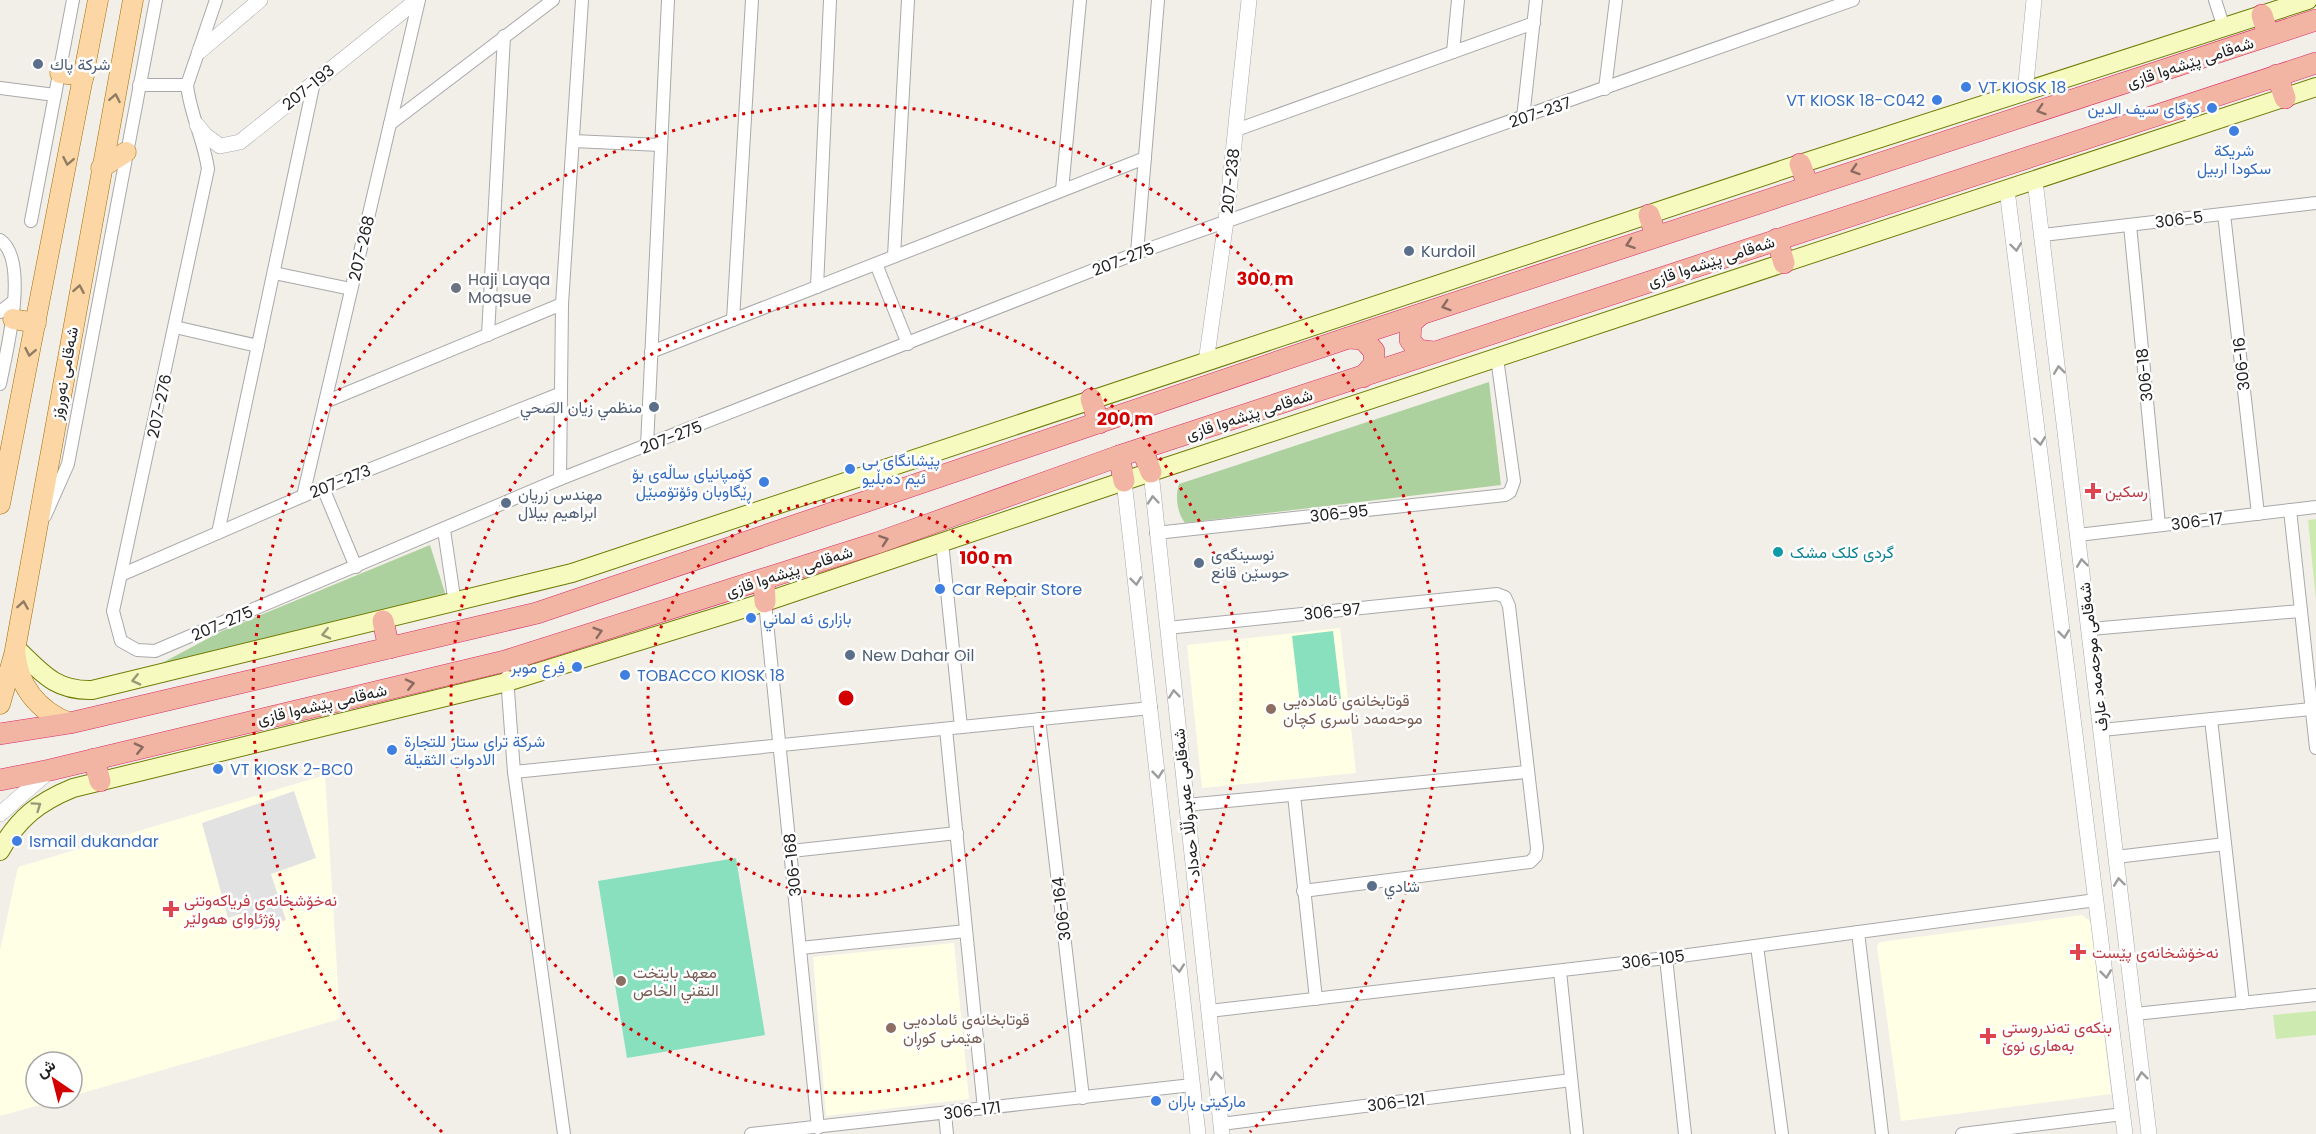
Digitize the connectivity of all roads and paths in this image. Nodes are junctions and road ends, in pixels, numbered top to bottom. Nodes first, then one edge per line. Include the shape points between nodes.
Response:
1 (73, 0) edge
2 (98, 0) edge
3 (133, 0) edge
4 (156, 0) edge
5 (216, 0) edge
6 (260, 0) edge
7 (418, 0) edge
8 (553, 0) edge
9 (582, 0) edge
10 (668, 0) edge
11 (752, 0) edge
12 (830, 0) edge
13 (908, 0) edge
14 (1080, 0) edge
15 (1158, 0) edge
16 (1249, 0) edge
17 (1458, 0) edge
18 (1536, 0) edge
19 (1616, 0) edge
20 (1852, 0) edge
21 (2034, 0) edge
22 (2215, 0) edge
23 (2308, 0) edge
24 (2262, 15) junction
25 (2316, 20) edge
26 (1534, 23) junction
27 (2224, 28) junction
28 (2268, 35) junction
29 (504, 36) junction
30 (200, 51) junction
31 (1453, 52) junction
32 (2316, 63) edge
33 (60, 73) junction
34 (2277, 75) junction
35 (84, 76) junction
36 (314, 82) junction
37 (139, 85) junction
38 (187, 85) junction
39 (2316, 87) edge
40 (0, 88) edge
41 (1605, 89) junction
42 (2025, 93) junction
43 (55, 95) junction
44 (2285, 98) junction
45 (1523, 118) junction
46 (390, 124) junction
47 (196, 125) junction
48 (1236, 130) junction
49 (573, 141) junction
50 (661, 145) junction
51 (126, 152) junction
52 (1145, 158) junction
53 (1800, 164) junction
54 (102, 168) junction
55 (2035, 180) junction
56 (1808, 185) junction
57 (1062, 190) junction
58 (2007, 190) junction
59 (2316, 203) edge
60 (2224, 214) junction
61 (1649, 215) junction
62 (2041, 217) junction
63 (31, 221) dead end
64 (1226, 221) junction
65 (2013, 222) junction
66 (2130, 225) junction
67 (2043, 235) junction
68 (1656, 236) junction
69 (0, 240) edge
70 (1777, 240) junction
71 (1137, 253) junction
72 (894, 256) junction
73 (6, 260) edge
74 (1784, 263) junction
75 (876, 264) junction
76 (274, 273) junction
77 (817, 287) junction
78 (351, 289) junction
79 (562, 304) junction
80 (9, 311) edge
81 (1420, 315) junction
82 (733, 320) junction
83 (36, 323) junction
84 (175, 327) junction
85 (488, 335) junction
86 (1348, 338) junction
87 (908, 344) junction
88 (258, 346) junction
89 (651, 352) junction
90 (1433, 352) junction
91 (1497, 358) junction
92 (1206, 362) junction
93 (1363, 377) junction
94 (0, 384) edge
95 (560, 394) junction
96 (1091, 399) junction
97 (325, 402) junction
98 (1099, 423) junction
99 (647, 446) junction
100 (1143, 448) junction
101 (1119, 456) junction
102 (1150, 472) junction
103 (560, 479) junction
104 (1124, 481) junction
105 (323, 488) junction
106 (303, 496) junction
107 (0, 504) edge
108 (2316, 507) edge
109 (2290, 510) junction
110 (2258, 514) junction
111 (2159, 525) junction
112 (444, 530) junction
113 (35, 533) junction
114 (218, 533) junction
115 (1156, 533) junction
116 (2078, 535) junction
117 (942, 542) junction
118 (356, 567) junction
119 (123, 574) junction
120 (764, 580) junction
121 (765, 602) junction
122 (455, 604) junction
123 (2300, 611) junction
124 (383, 621) junction
125 (1167, 628) junction
126 (2090, 629) junction
127 (121, 641) joint
128 (389, 648) junction
129 (16, 649) junction
130 (505, 661) junction
131 (507, 682) junction
132 (0, 704) edge
133 (1151, 708) junction
134 (2311, 709) junction
135 (1039, 719) junction
136 (2211, 719) junction
137 (70, 723) junction
138 (961, 727) junction
139 (946, 729) junction
140 (2102, 730) junction
141 (0, 734) edge
142 (780, 746) junction
143 (2316, 748) edge
144 (94, 759) junction
145 (50, 770) junction
146 (514, 772) junction
147 (1527, 772) junction
148 (0, 780) edge
149 (100, 781) junction
150 (1294, 795) junction
151 (1186, 805) junction
152 (0, 814) edge
153 (957, 834) junction
154 (2225, 844) junction
155 (0, 851) edge
156 (791, 851) junction
157 (2116, 857) junction
158 (1303, 891) junction
159 (2096, 900) junction
160 (966, 931) junction
161 (1858, 932) junction
162 (1757, 945) junction
163 (800, 948) junction
164 (1666, 958) junction
165 (1560, 971) junction
166 (2316, 995) edge
167 (1316, 999) junction
168 (2243, 1003) junction
169 (1209, 1011) junction
170 (2135, 1014) junction
171 (1571, 1080) junction
172 (1192, 1086) junction
173 (1083, 1098) junction
174 (984, 1109) junction
175 (945, 1114) junction
176 (2123, 1114) junction
177 (818, 1128) junction
178 (1222, 1129) edge
179 (564, 1134) edge
180 (751, 1134) edge
181 (946, 1134) edge
182 (1198, 1134) edge
183 (1577, 1134) edge
184 (1685, 1134) edge
185 (1782, 1134) edge
186 (1882, 1134) edge
187 (1962, 1134) edge
188 (2125, 1134) edge
189 (2149, 1134) edge

1 - 33 street
2 - 35 main road
54 -> 3 main road, شەقامی نەورۆز
4 - 37 street
5 - 30 street
6 - 30 street
7 - 36 street, 207-193
7 - 46 street, 207-268
8 - 29 street
9 - 49 street
10 - 50 street
11 - 82 street
12 - 77 street
13 - 72 street
14 - 57 street
15 - 52 street
16 - 48 street, 207-238
17 - 31 street
18 - 26 street
19 - 41 street
20 - 41 street, 207-237
21 - 42 street
22 - 27 street
23 - 24 main road
24 - 27 main road
24 - 28 highway
25 - 28 highway, شەقامی پێشەوا قازی
26 - 31 street
26 - 45 street
27 - 42 main road
28 -> 56 highway, شەقامی پێشەوا قازی
29 - 46 street
29 - 85 street
30 - 38 street
31 - 48 street
32 - 34 highway, شەقامی پێشەوا قازی
33 - 35 main road
33 - 43 street
34 - 44 highway
34 - 70 highway, شەقامی پێشەوا قازی
35 -> 83 main road
36 - 47 street, 207-193 via 233,145 215,143
36 - 76 street
37 - 38 street
37 - 51 street
38 - 47 street
39 - 44 main road
40 - 43 street
41 - 45 street, 207-237
42 - 53 main road
43 - 63 street
44 - 55 main road
45 - 64 street, 207-237
46 - 78 street, 207-268
47 - 84 street, 207-276 via 208,169
48 - 64 street, 207-238
49 - 50 street
49 - 79 street
50 - 89 street
51 - 54 main road
51 - 113 street via 68,464
52 - 57 street
52 - 71 street
53 - 56 highway
53 - 61 main road
113 -> 54 main road, شەقامی نەورۆز
55 - 58 main road
55 - 62 street, شەقامی موحەمەد عارف
56 - 68 highway, شەقامی پێشەوا قازی
57 - 72 street
58 - 65 street, شەقامی موحەمەد عارف
58 - 74 main road
59 - 60 street, 306-5
60 - 66 street, 306-5
60 - 110 street, 306-16
61 - 68 highway
61 - 92 main road
62 - 65 street via 2033,206 2024,204 2015,211
62 - 67 street, شەقامی موحەمەد عارف
64 - 71 street, 207-275
64 - 92 street, 207-238
65 -> 159 street, شەقامی موحەمەد عارف
66 - 67 street, 306-5
66 - 111 street, 306-18
116 -> 67 street, شەقامی موحەمەد عارف
68 -> 81 highway, شەقامی پێشەوا قازی
69 - 73 street via 9,251
70 - 74 highway
70 - 90 highway, شەقامی پێشەوا قازی
71 - 87 street, 207-275
72 - 75 street
73 - 80 street
74 - 91 main road
75 - 77 street
75 - 87 street
76 - 78 street
76 - 88 street
77 - 82 street
78 - 97 street, 207-268
79 - 85 street
79 - 95 street
80 - 83 main road
80 - 94 street
81 - 86 highway, شەقامی پێشەوا قازی
81 - 90 highway via 1411,324 1410,340 1418,350
82 - 89 street
83 -> 107 main road
84 - 88 street
84 - 119 street, 207-276
85 - 97 street
86 - 93 highway via 1363,339 1374,351 1373,367
86 - 98 highway, شەقامی پێشەوا قازی
87 - 99 street, 207-275
88 - 114 street
89 - 99 street
90 - 93 highway, شەقامی پێشەوا قازی
91 - 102 main road
91 - 115 street, 306-95 via 1514,481 1510,492
92 - 96 main road
93 - 100 highway, شەقامی پێشەوا قازی
95 - 103 street
95 - 105 street, 207-273
96 - 98 highway
96 - 122 main road via 572,573
97 - 106 street, 207-268
98 - 128 highway, شەقامی پێشەوا قازی via 537,613
99 - 103 street, 207-275
100 - 101 highway, شەقامی پێشەوا قازی
100 - 102 highway
101 - 104 highway
120 -> 101 highway, شەقامی پێشەوا قازی
102 - 104 main road
115 -> 102 street, شەقامی عەبدوڵڵا حەداد
103 - 112 street, 207-275
104 - 117 main road
104 -> 133 street, شەقامی عەبدوڵڵا حەداد
105 - 106 street, 207-273
105 - 118 street
106 - 114 street, 207-273
108 - 109 street, 306-17
109 - 110 street, 306-17
109 - 123 street
110 - 111 street, 306-17
111 - 116 street, 306-17
112 - 118 street, 207-275
112 - 122 street
129 -> 113 main road, شەقامی نەورۆز
114 - 119 street, 207-273
115 - 125 street, شەقامی عەبدوڵڵا حەداد
126 -> 116 street, شەقامی موحەمەد عارف
117 - 121 main road
117 - 138 street
118 - 127 street, 207-275 via 155,651 137,650
119 - 127 street, 207-276 via 113,611
120 - 121 highway
130 -> 120 highway, شەقامی پێشەوا قازی
121 - 131 main road
121 - 142 street, 306-168
122 - 124 main road
123 - 126 street
123 - 134 street
124 - 128 highway
124 -> 129 main road via 92,690 58,685
125 - 147 street, 306-97 via 1497,594 1505,597
151 -> 125 street, شەقامی عەبدوڵڵا حەداد
126 - 140 street, شەقامی موحەمەد عارف
128 - 137 highway, شەقامی پێشەوا قازی
129 - 132 main road
129 - 137 main road, شەقامی نەورۆز via 20,676 28,692 46,711
130 - 131 street
144 -> 130 highway, شەقامی پێشەوا قازی
131 - 146 street
131 - 149 main road
133 - 135 street
133 -> 172 street, شەقامی عەبدوڵڵا حەداد
134 - 136 street
134 - 143 street
135 - 138 street
135 - 173 street, 306-164
136 - 140 street
136 - 154 street
137 - 141 highway, شەقامی پێشەوا قازی
138 - 139 street
139 - 142 street
139 - 153 street
140 - 157 street, شەقامی موحەمەد عارف
142 - 146 street
142 - 156 street, 306-168
144 - 145 highway, شەقامی پێشەوا قازی
144 - 149 highway
145 - 148 highway, شەقامی پێشەوا قازی
145 - 152 street
146 - 179 street
147 - 150 street
147 - 158 street via 1537,848 1530,862
155 -> 149 main road via 20,820 40,803
150 - 151 street
150 - 158 street
151 - 169 street, شەقامی عەبدوڵڵا حەداد
153 - 156 street
153 - 160 street
154 - 157 street
154 - 168 street
156 - 163 street, 306-168
170 -> 157 street, شەقامی موحەمەد عارف
158 - 167 street
159 - 161 street, 306-105
159 -> 176 street, شەقامی موحەمەد عارف
160 - 163 street
160 - 174 street
161 - 162 street, 306-105
161 - 186 street
162 - 164 street, 306-105
162 - 185 street
163 - 177 street, 306-168
164 - 165 street, 306-105
164 - 184 street
165 - 167 street, 306-105
165 - 171 street
166 - 168 street
167 - 169 street, 306-105
168 - 170 street
178 -> 169 street, شەقامی عەبدوڵڵا حەداد
189 -> 170 street, شەقامی موحەمەد عارف
171 - 178 street, 306-121
171 - 183 street
172 - 173 street, 306-171
172 - 182 street, شەقامی عەبدوڵڵا حەداد
173 - 174 street, 306-171
174 - 175 street, 306-171
175 - 177 street, 306-171
175 - 181 street
176 - 187 street
176 - 188 street, شەقامی موحەمەد عارف
177 - 180 street, 306-171

